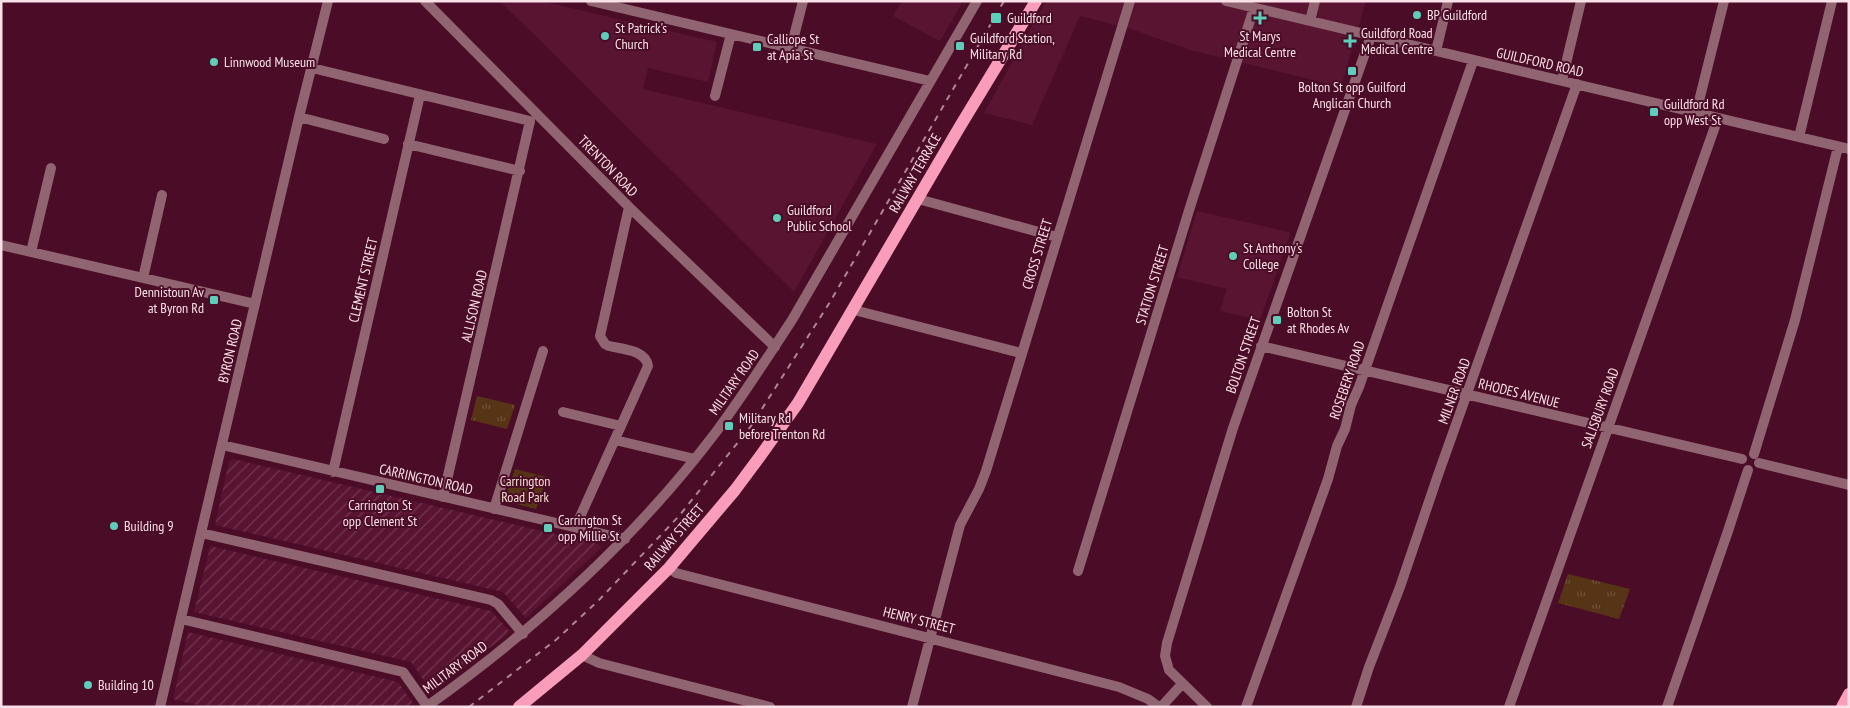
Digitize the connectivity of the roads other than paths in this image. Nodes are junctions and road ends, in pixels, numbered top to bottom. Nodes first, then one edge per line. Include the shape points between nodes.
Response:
1 (328, 1) edge
2 (425, 1) edge
3 (591, 1) edge
4 (803, 1) edge
5 (976, 1) edge
6 (1036, 1) edge
7 (1130, 1) edge
8 (1226, 1) edge
9 (1315, 1) edge
10 (1448, 1) edge
11 (1581, 1) edge
12 (1724, 1) edge
13 (1832, 1) edge
14 (1254, 8) junction
15 (1310, 21) junction
16 (731, 34) junction
17 (1371, 36) junction
18 (792, 48) junction
19 (1436, 51) junction
20 (1473, 61) junction
21 (312, 68) junction
22 (930, 80) junction
23 (1562, 80) junction
24 (1578, 84) junction
25 (420, 95) junction
26 (715, 96) dead end
27 (1696, 113) junction
28 (299, 117) junction
29 (534, 118) junction
30 (1718, 118) junction
31 (1799, 137) junction
32 (384, 139) dead end
33 (408, 144) junction
34 (1838, 147) junction
35 (1849, 149) edge
36 (51, 168) dead end
37 (520, 171) junction
38 (162, 195) dead end
39 (918, 199) junction
40 (629, 207) junction
41 (1057, 237) junction
42 (1, 245) edge
43 (31, 252) junction
44 (143, 278) junction
45 (255, 304) junction
46 (854, 310) junction
47 (775, 346) junction
48 (1261, 346) junction
49 (543, 352) dead end
50 (1021, 353) junction
51 (823, 362) joint
52 (1365, 370) junction
53 (1467, 394) junction
54 (563, 412) dead end
55 (621, 426) junction
56 (1608, 428) junction
57 (615, 440) junction
58 (222, 445) junction
59 (1754, 454) junction
60 (695, 459) junction
61 (1742, 459) junction
62 (1759, 464) junction
63 (1748, 470) junction
64 (333, 472) junction
65 (1849, 485) edge
66 (443, 497) junction
67 (494, 509) junction
68 (575, 528) junction
69 (200, 533) junction
70 (625, 539) junction
71 (669, 568) junction
72 (1078, 571) dead end
73 (181, 619) junction
74 (523, 634) junction
75 (931, 638) junction
76 (582, 655) junction
77 (1182, 684) junction
78 (1849, 694) edge
79 (1164, 702) edge
80 (426, 706) edge
81 (160, 707) edge
82 (519, 707) edge
83 (770, 707) edge
84 (912, 707) edge
85 (1207, 707) edge
86 (1246, 707) edge
87 (1356, 707) edge
88 (1509, 707) edge
89 (1667, 707) edge
90 (1842, 707) edge

1 - 21 street, BYRON ROAD
2 - 29 street, TRENTON ROAD
3 - 16 street
4 - 18 street
5 - 22 street, MILITARY ROAD
6 - 39 main road, RAILWAY TERRACE
7 - 41 street, CROSS STREET
8 - 14 street, GUILDFORD ROAD
9 - 15 street
10 - 19 street
11 - 23 street
12 - 27 street
13 - 31 street
14 - 15 street, GUILDFORD ROAD
14 - 72 street, STATION STREET
15 - 17 street, GUILDFORD ROAD
16 - 18 street
16 - 26 street
17 - 19 street, GUILDFORD ROAD
17 - 48 street, BOLTON STREET
18 - 22 street
19 - 20 street, GUILDFORD ROAD
20 - 23 street, GUILDFORD ROAD
20 - 52 street, ROSEBERY ROAD
21 - 25 street
21 - 28 street, BYRON ROAD
22 - 47 street, MILITARY ROAD
23 - 24 street, GUILDFORD ROAD
24 - 27 street, GUILDFORD ROAD
24 - 53 street, MILNER ROAD
25 - 29 street
25 - 33 street, CLEMENT STREET
27 - 30 street, GUILDFORD ROAD
28 - 32 street
28 - 45 street, BYRON ROAD
29 - 37 street, ALLISON ROAD
29 - 40 street, TRENTON ROAD
30 - 31 street, GUILDFORD ROAD
30 - 56 street, SALISBURY ROAD
31 - 34 street, GUILDFORD ROAD
33 - 37 street
33 - 64 street, CLEMENT STREET
34 - 35 street, GUILDFORD ROAD
34 - 59 street via 1795,320
36 - 43 street
37 - 66 street, ALLISON ROAD
38 - 44 street
39 - 41 street
39 - 46 main road, RAILWAY TERRACE
40 - 47 street, TRENTON ROAD
40 - 55 street via 600,336 608,346 636,353 647,363
41 - 50 street, CROSS STREET
42 - 43 street
43 - 44 street
44 - 45 street
45 - 58 street, BYRON ROAD
46 - 50 street
46 - 51 main road, RAILWAY TERRACE
47 - 60 street, MILITARY ROAD
48 - 52 street, RHODES AVENUE
48 - 77 street, BOLTON STREET via 1232,428 1167,643 1167,666
49 - 67 street
50 - 75 street, CROSS STREET via 986,471 960,524
51 - 71 main road, RAILWAY STREET via 798,403 735,490
52 - 53 street, RHODES AVENUE
52 - 86 street, ROSEBERY ROAD
53 - 56 street, RHODES AVENUE
53 - 87 street, MILNER ROAD
54 - 55 street
55 - 57 street
56 - 61 street, RHODES AVENUE
56 - 88 street, SALISBURY ROAD
57 - 60 street
57 - 68 street
58 - 64 street, CARRINGTON ROAD
58 - 69 street, BYRON ROAD
59 - 61 street via 1746,454
59 - 62 street
60 - 70 street, MILITARY ROAD
61 - 63 street
62 - 63 street
62 - 65 street
63 - 89 street
64 - 66 street, CARRINGTON ROAD
66 - 67 street, CARRINGTON ROAD
67 - 68 street, CARRINGTON ROAD
68 - 70 street, CARRINGTON ROAD
69 - 73 street, BYRON ROAD
69 - 74 street via 491,600
70 - 74 street, MILITARY ROAD
71 - 75 street, HENRY STREET via 676,573
71 - 76 main road, RAILWAY STREET
73 - 80 street via 403,672
73 - 81 street, BYRON ROAD
74 - 80 street, MILITARY ROAD
75 - 79 street, HENRY STREET via 1119,687
75 - 84 street, CROSS STREET
76 - 82 main road, RAILWAY STREET
76 - 83 street
77 - 79 street
77 - 85 street
78 - 90 main road

